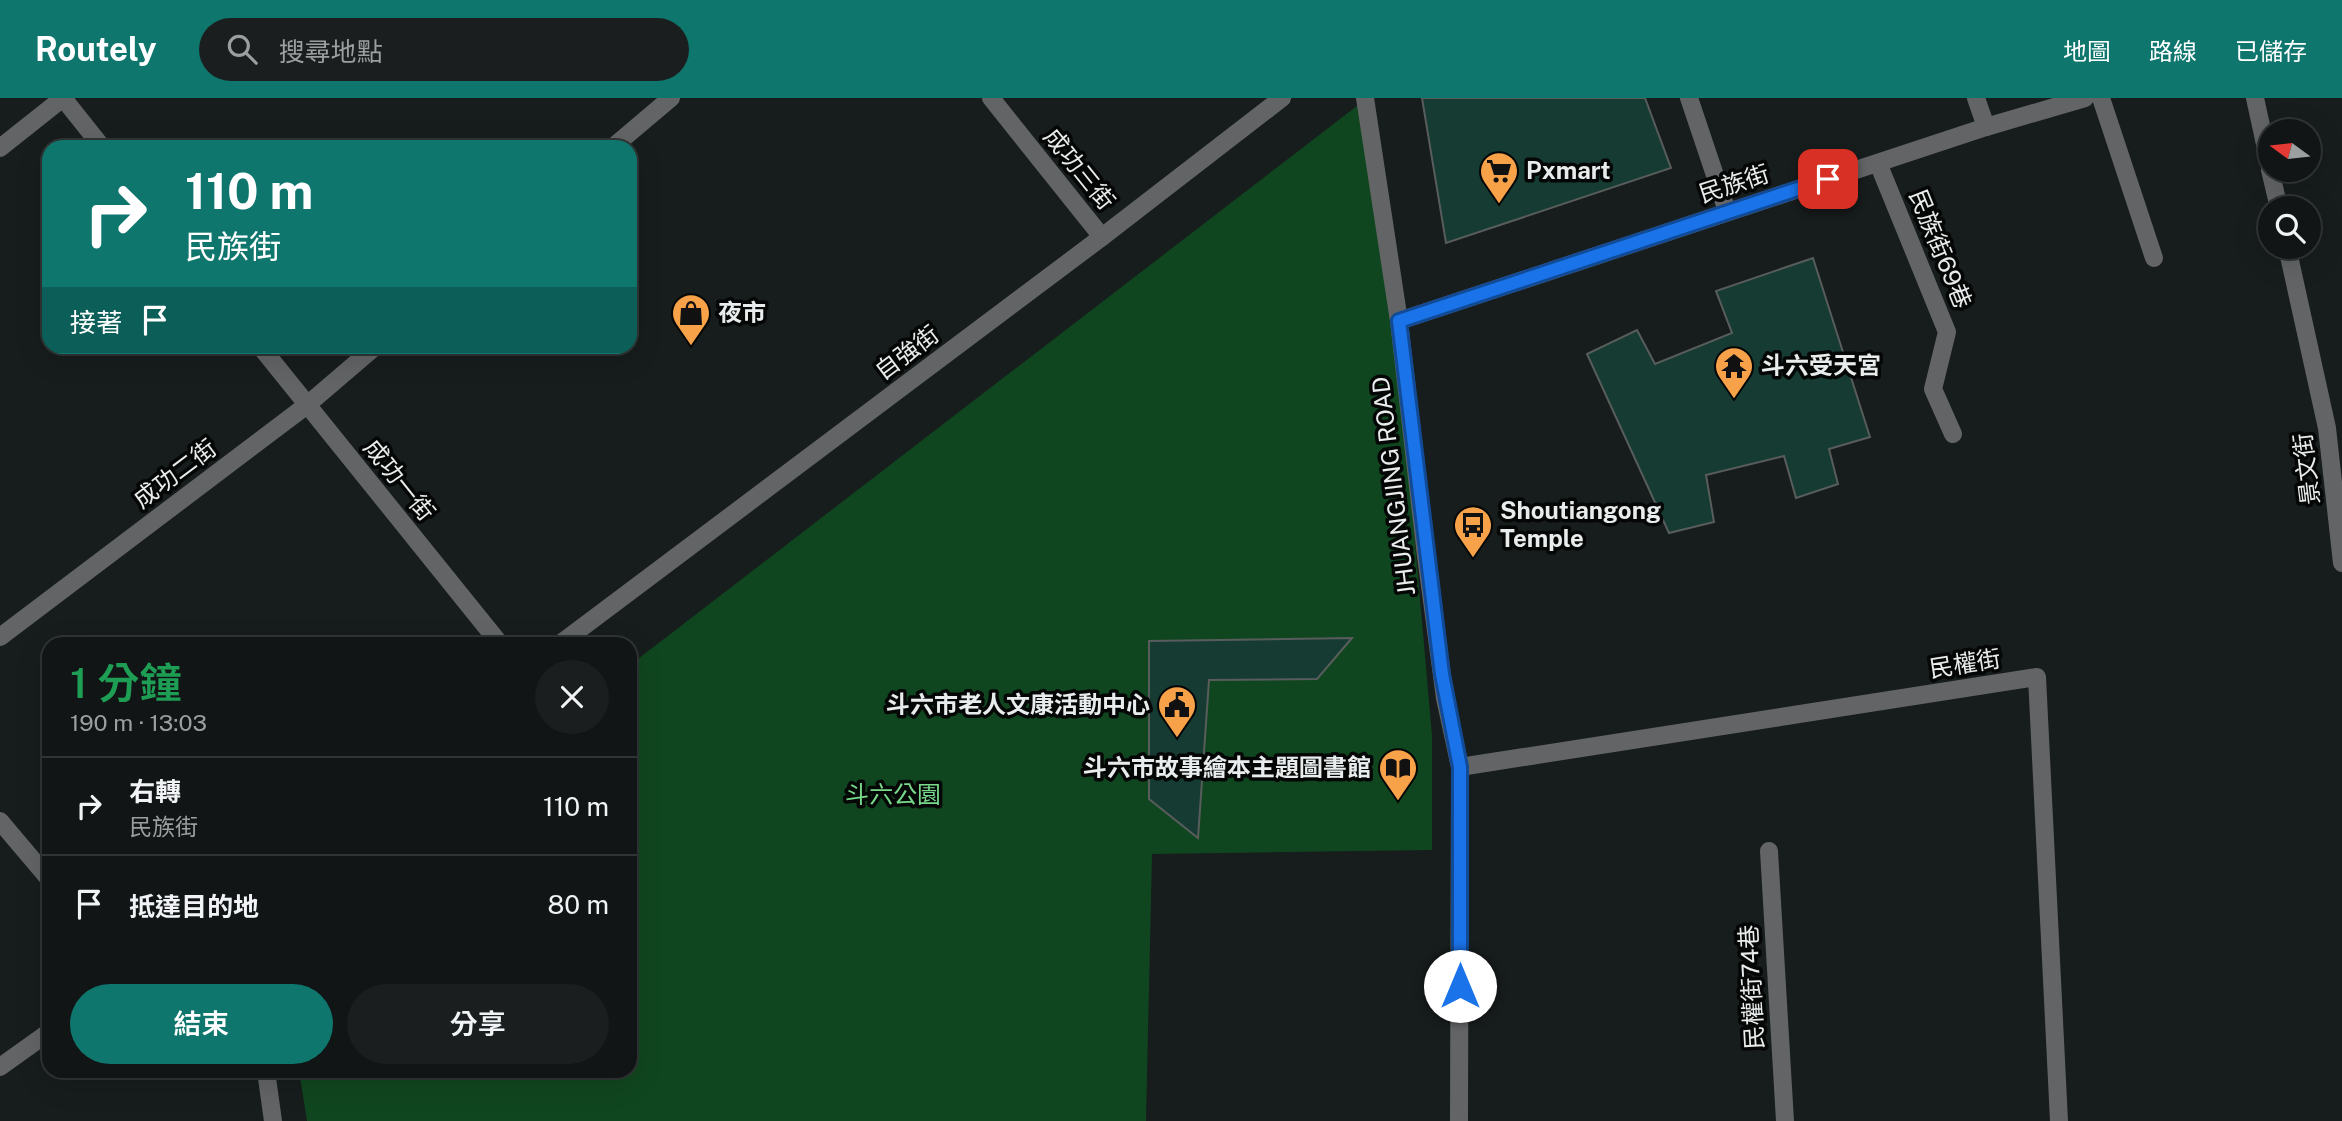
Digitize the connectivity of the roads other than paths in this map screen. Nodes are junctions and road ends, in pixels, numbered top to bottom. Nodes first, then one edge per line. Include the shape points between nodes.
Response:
1 (63, 98) edge
2 (671, 98) edge
3 (991, 98) edge
4 (1282, 98) edge
5 (1364, 98) edge
6 (1689, 98) edge
7 (1976, 98) edge
8 (2085, 98) edge
9 (2101, 98) edge
10 (2255, 98) edge
11 (2260, 119) edge
12 (1986, 127) junction
13 (96, 140) edge
14 (621, 140) edge
15 (0, 148) edge
16 (1878, 163) junction
17 (1727, 211) junction
18 (1102, 237) junction
19 (2154, 258) dead end
20 (2290, 259) edge
21 (1399, 321) junction
22 (266, 354) edge
23 (367, 354) edge
24 (307, 405) junction
25 (1953, 434) dead end
26 (2342, 563) edge
27 (0, 637) edge
28 (494, 637) edge
29 (569, 637) edge
30 (1460, 767) junction
31 (0, 821) edge
32 (1769, 851) dead end
33 (42, 870) edge
34 (42, 1037) edge
35 (0, 1067) edge
36 (267, 1078) edge
37 (273, 1121) edge
38 (1459, 1121) edge
39 (1785, 1121) edge
40 (2059, 1121) edge

1 - 13 street
1 - 15 street
2 - 14 street
3 - 18 street, 成功三街
4 - 18 street, 自強街
5 - 21 street, JHUANGJING ROAD
6 - 17 street
7 - 12 street
8 - 12 street, 民族街
9 - 19 street
10 - 11 street
12 - 16 street, 民族街
16 - 17 street, 民族街
16 - 25 street, 民族街69巷 via 1947,332 1933,389
17 - 21 street, 民族街
18 - 29 street, 自強街
20 - 26 street, 景文街 via 2328,428
21 - 30 street, JHUANGJING ROAD via 1445,698
22 - 24 street, 成功一街
23 - 24 street, 成功二街
24 - 27 street, 成功二街
24 - 28 street, 成功一街
30 - 38 street, JHUANGJING ROAD
30 - 40 street, 民權街 via 2037,677
31 - 33 street
32 - 39 street, 民權街74巷
34 - 35 street
36 - 37 street

